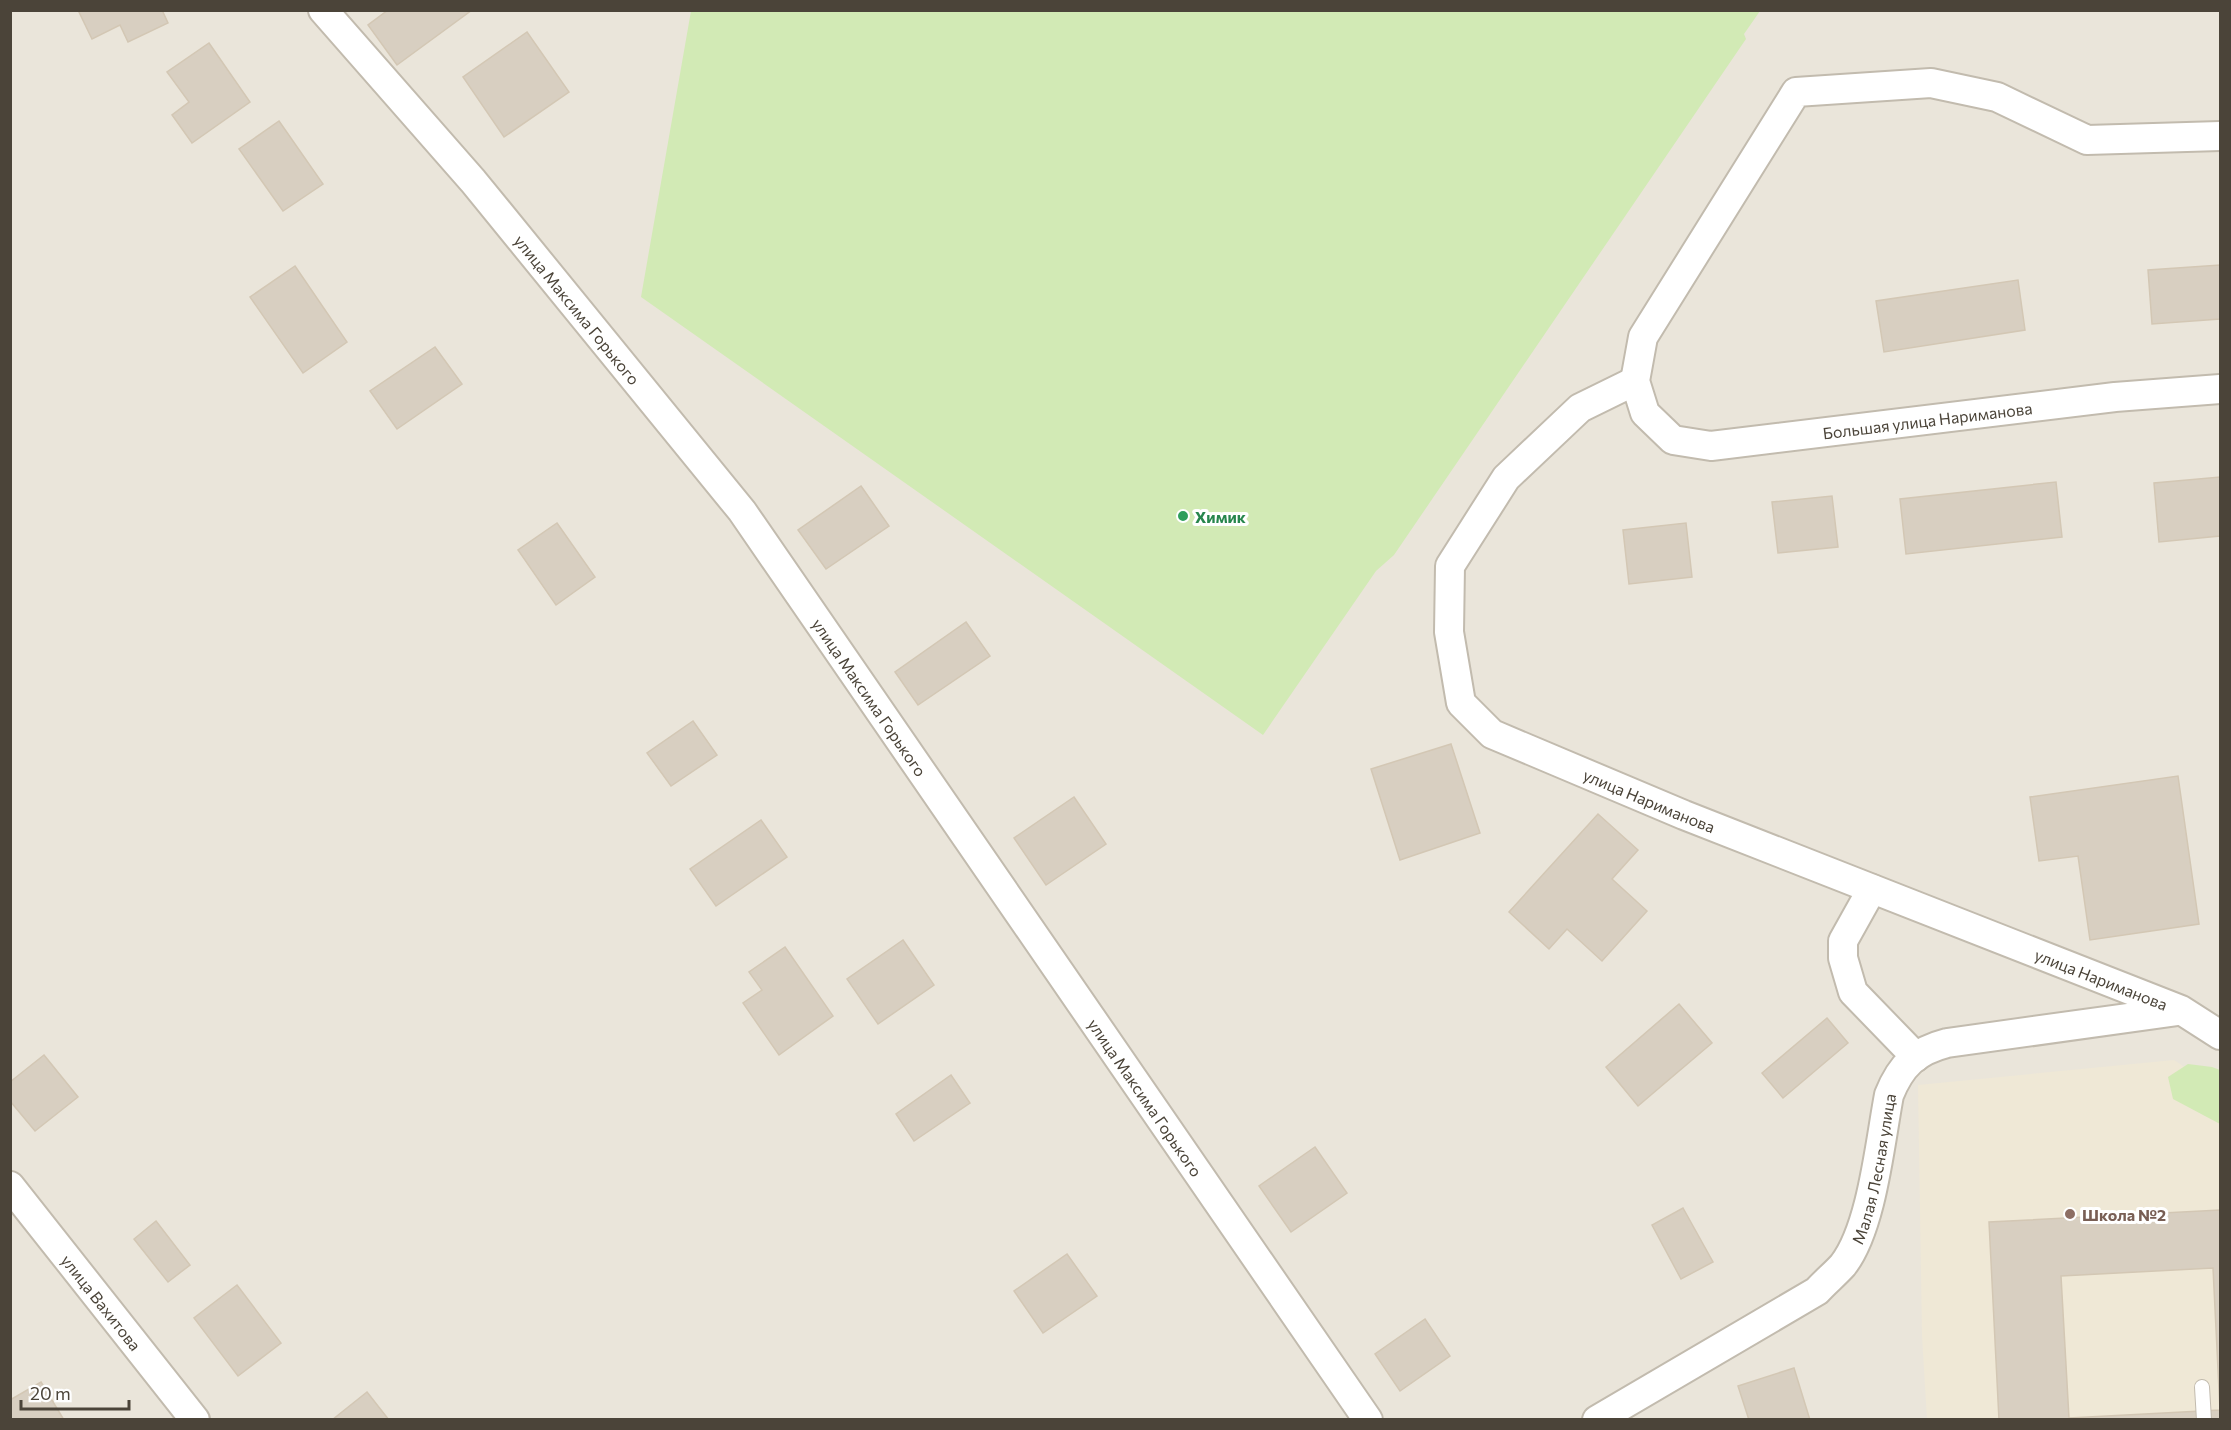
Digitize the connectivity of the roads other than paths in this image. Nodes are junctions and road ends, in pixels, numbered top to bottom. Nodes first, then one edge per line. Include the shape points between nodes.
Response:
1 (322, 10) edge
2 (2220, 136) edge
3 (1635, 381) junction
4 (2220, 388) edge
5 (1872, 889) junction
6 (2181, 1010) junction
7 (2220, 1035) edge
8 (1916, 1057) junction
9 (10, 1186) edge
10 (2202, 1387) dead end
11 (195, 1419) edge
12 (1368, 1419) edge
13 (1597, 1419) edge
14 (2204, 1419) edge

1 - 12 street, улица Максима Горького via 473,181 742,511
2 - 3 street via 2087,140 1997,97 1931,83 1796,92 1643,338
3 - 4 street, Большая улица Нариманова via 1645,412 1673,440 1711,446
3 - 5 street, улица Нариманова via 1580,408 1506,478 1450,567 1449,632 1461,703 1492,734
5 - 6 street, улица Нариманова
5 - 8 street via 1843,941 1843,958 1853,992
6 - 7 street, улица Нариманова
6 - 8 street, Малая Лесная улица via 1947,1043
8 - 13 street, Малая Лесная улица via 1897,1077 1889,1095 1866,1215 1843,1264 1816,1291
9 - 11 street, улица Вахитова
10 - 14 lane

